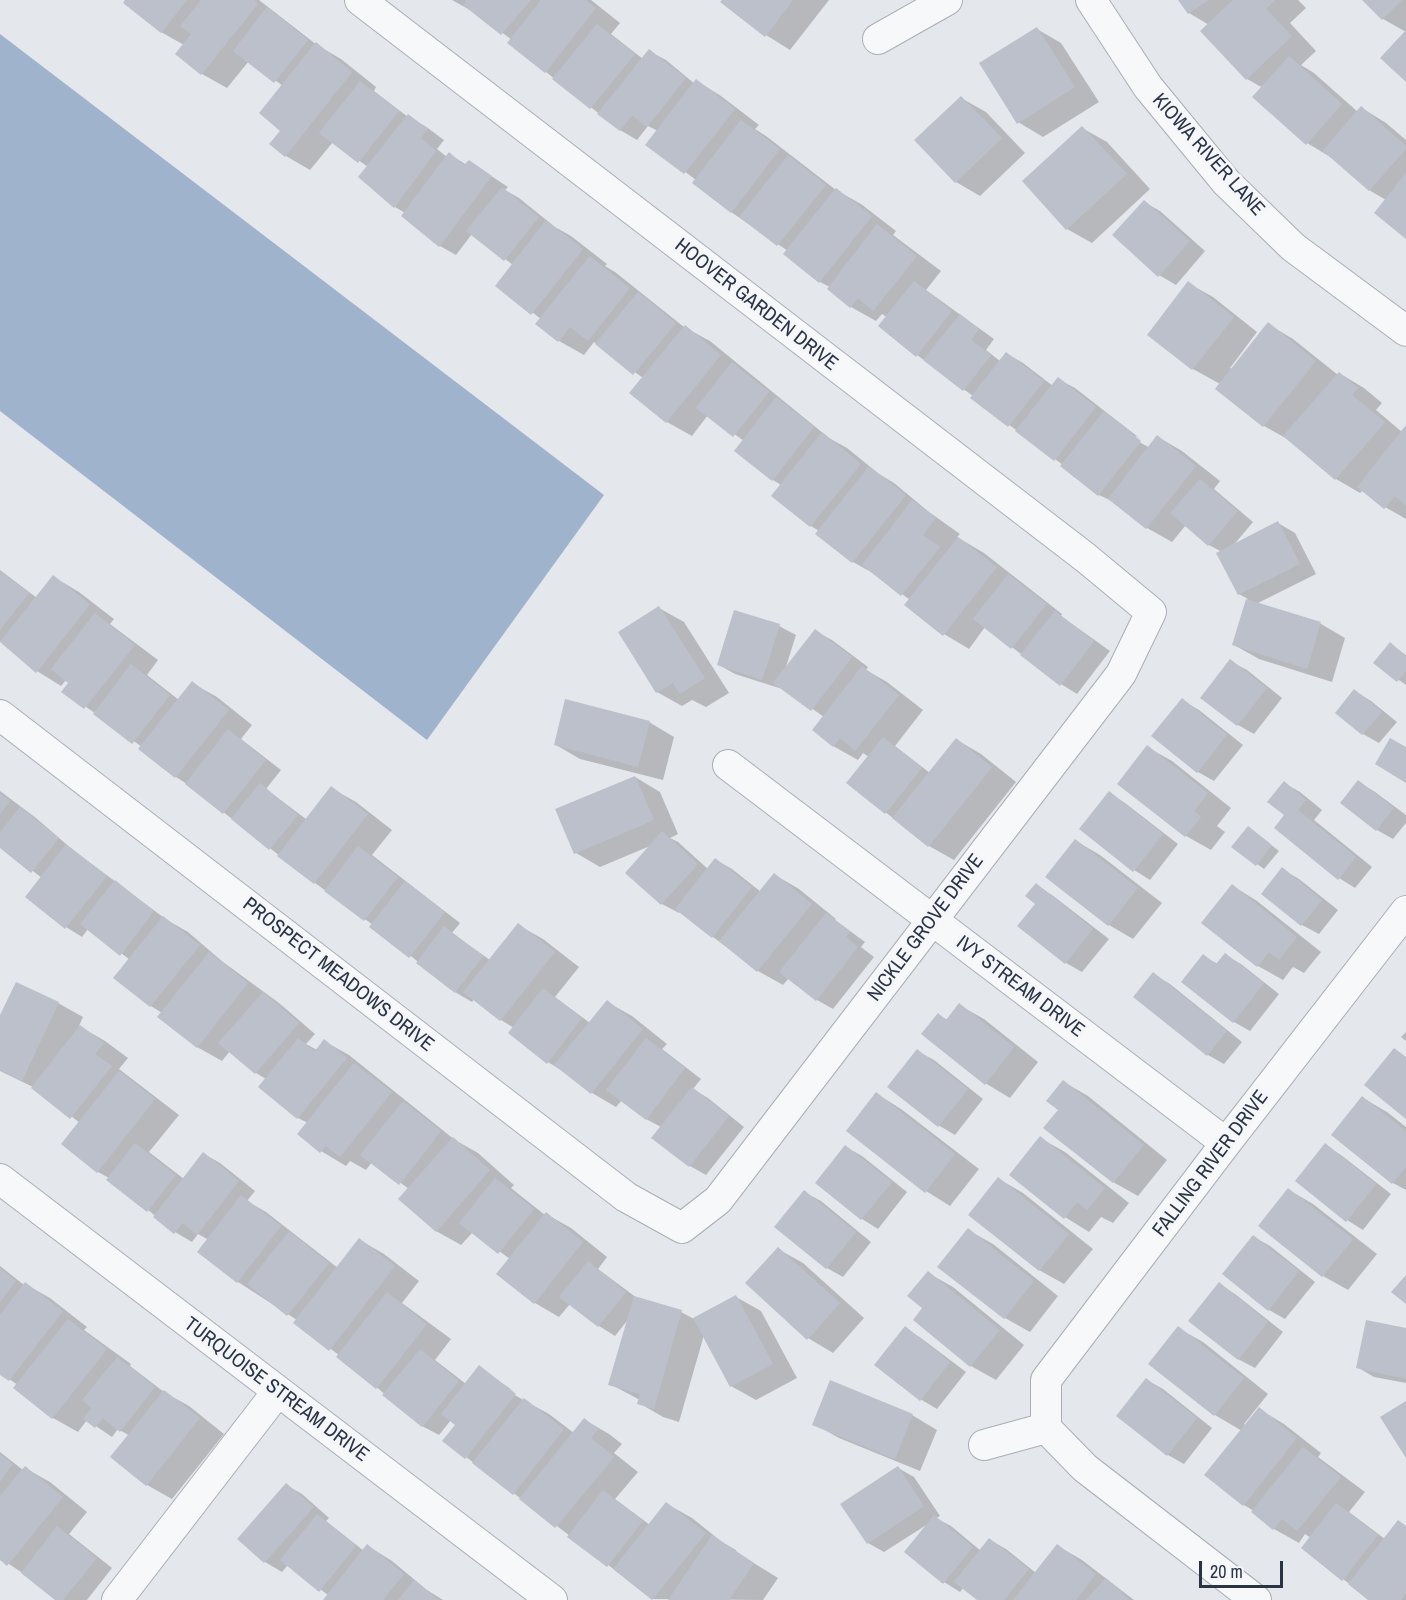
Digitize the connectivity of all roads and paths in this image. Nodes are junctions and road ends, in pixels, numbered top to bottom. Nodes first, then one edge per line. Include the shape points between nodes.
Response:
1 (360, 0) edge
2 (947, 0) edge
3 (1091, 0) edge
4 (878, 39) dead end
5 (1406, 332) edge
6 (1151, 612) joint
7 (0, 715) edge
8 (728, 765) dead end
9 (1406, 911) edge
10 (932, 920) junction
11 (1226, 1143) junction
12 (0, 1179) edge
13 (682, 1228) joint
14 (278, 1391) junction
15 (1046, 1428) junction
16 (984, 1445) dead end
17 (117, 1600) edge
18 (552, 1600) edge
19 (1256, 1600) edge

1 - 6 street, HOOVER GARDEN DRIVE
2 - 4 street
3 - 5 street, KIOWA RIVER LANE via 1148,87 1226,182 1293,247
6 - 10 street, NICKLE GROVE DRIVE via 1121,674
7 - 13 street, PROSPECT MEADOWS DRIVE via 617,1190
8 - 10 street, IVY STREAM DRIVE
9 - 11 street, FALLING RIVER DRIVE
10 - 11 street, IVY STREAM DRIVE
10 - 13 street, NICKLE GROVE DRIVE via 718,1200
11 - 15 street, FALLING RIVER DRIVE via 1047,1380
12 - 14 street, TURQUOISE STREAM DRIVE
14 - 17 street
14 - 18 street, TURQUOISE STREAM DRIVE
15 - 16 street
15 - 19 street via 1085,1468

